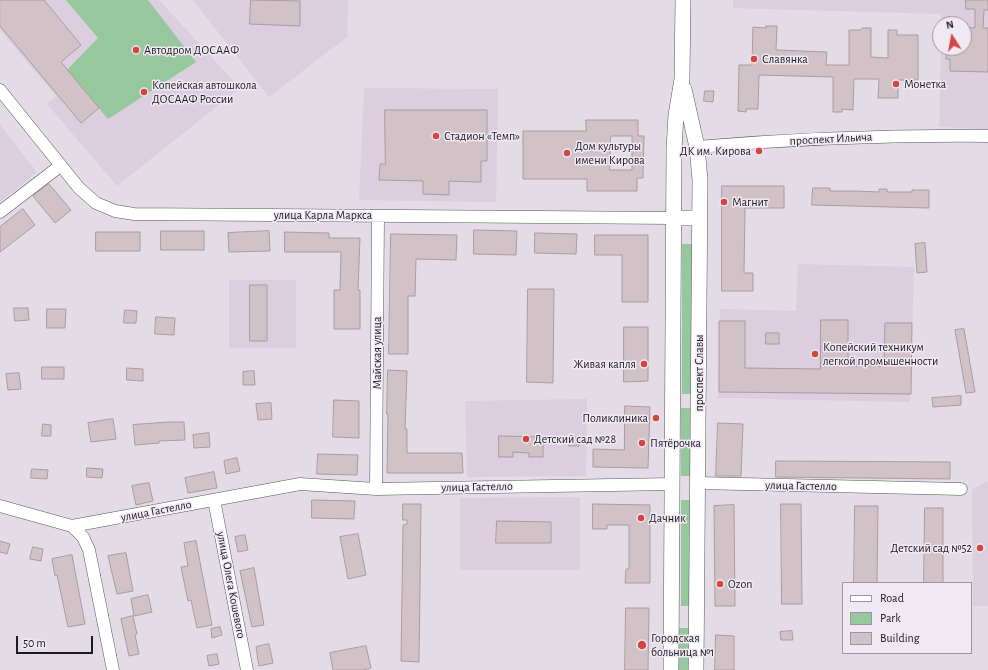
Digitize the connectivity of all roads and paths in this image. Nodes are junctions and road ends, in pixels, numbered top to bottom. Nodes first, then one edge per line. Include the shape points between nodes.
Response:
1 (683, 0) edge
2 (682, 79) junction
3 (0, 90) edge
4 (988, 136) edge
5 (697, 147) junction
6 (674, 149) junction
7 (60, 166) junction
8 (0, 212) edge
9 (378, 216) junction
10 (674, 218) junction
11 (700, 218) junction
12 (673, 398) junction
13 (698, 399) junction
14 (698, 483) junction
15 (672, 484) junction
16 (376, 489) junction
17 (961, 489) dead end
18 (214, 500) junction
19 (0, 506) edge
20 (72, 526) junction
21 (114, 670) edge
22 (247, 670) edge
23 (671, 670) edge
24 (696, 670) edge

1 - 2 main road, проспект Славы
2 - 5 main road, проспект Славы
2 - 6 main road, проспект Славы
3 - 7 street, улица Карла Маркса
4 - 5 street, проспект Ильича via 927,135
5 - 6 main road, проспект Ильича
5 - 11 main road, проспект Славы
6 - 10 main road, проспект Славы
7 - 8 street
7 - 9 street, улица Карла Маркса via 96,203 115,211 134,214
9 - 10 street, улица Карла Маркса
9 - 16 street, Майская улица
10 - 11 main road, улица Карла Маркса
10 - 12 main road, проспект Славы
11 - 13 main road, проспект Славы
12 - 13 main road
12 - 15 main road, проспект Славы
13 - 14 main road, проспект Славы
14 - 15 main road, улица Гастелло
14 - 17 street, улица Гастелло
14 - 24 main road, проспект Славы
15 - 16 street, улица Гастелло
15 - 23 main road, проспект Славы
16 - 18 street, улица Гастелло via 300,484
18 - 20 street, улица Гастелло
18 - 22 street, улица Олега Кошевого
19 - 20 street, улица Гастелло
20 - 21 street via 83,537 89,550

